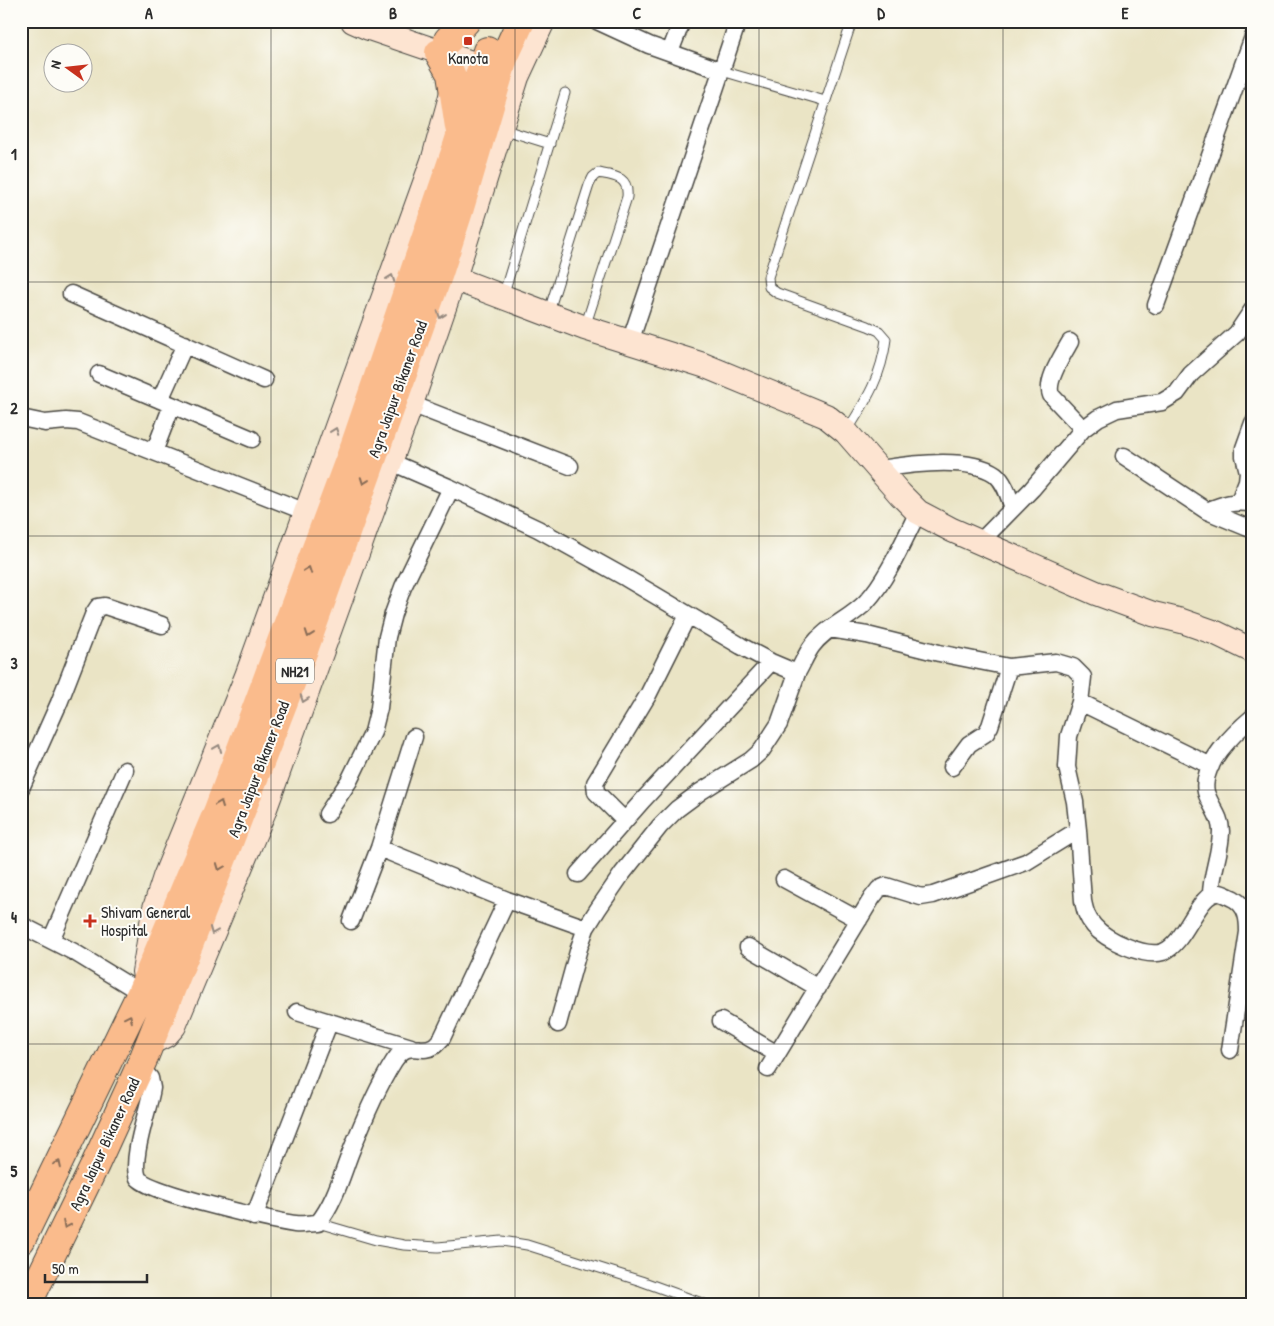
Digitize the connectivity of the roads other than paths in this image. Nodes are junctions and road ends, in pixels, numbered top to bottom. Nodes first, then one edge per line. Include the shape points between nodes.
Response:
1 (353, 21) edge
2 (393, 21) edge
3 (501, 21) edge
4 (521, 21) edge
5 (543, 21) edge
6 (597, 21) edge
7 (682, 21) edge
8 (738, 21) edge
9 (852, 21) edge
10 (1253, 36) edge
11 (451, 38) edge
12 (670, 52) junction
13 (502, 65) junction
14 (722, 71) junction
15 (453, 88) junction
16 (565, 93) dead end
17 (825, 101) junction
18 (500, 128) junction
19 (460, 134) junction
20 (550, 144) junction
21 (446, 275) junction
22 (71, 294) dead end
23 (503, 296) junction
24 (1156, 305) dead end
25 (548, 314) junction
26 (1251, 318) edge
27 (585, 328) junction
28 (630, 342) junction
29 (1070, 342) dead end
30 (185, 344) junction
31 (100, 374) dead end
32 (264, 380) dead end
33 (166, 403) junction
34 (411, 404) junction
35 (21, 418) edge
36 (1253, 423) edge
37 (1083, 429) junction
38 (846, 432) junction
39 (252, 439) dead end
40 (154, 452) junction
41 (1124, 456) dead end
42 (382, 458) junction
43 (570, 466) dead end
44 (880, 469) junction
45 (451, 488) junction
46 (1246, 503) edge
47 (1013, 508) junction
48 (1207, 510) junction
49 (306, 512) junction
50 (918, 512) junction
51 (1253, 530) edge
52 (980, 542) junction
53 (688, 615) junction
54 (162, 625) dead end
55 (830, 628) junction
56 (1253, 651) edge
57 (771, 662) junction
58 (1009, 667) junction
59 (797, 673) junction
60 (1080, 702) junction
61 (1253, 717) edge
62 (414, 737) dead end
63 (1211, 766) junction
64 (952, 767) dead end
65 (125, 770) dead end
66 (21, 788) edge
67 (327, 814) dead end
68 (624, 820) junction
69 (1078, 830) junction
70 (379, 848) junction
71 (578, 874) dead end
72 (784, 879) dead end
73 (1210, 895) junction
74 (507, 900) junction
75 (859, 920) junction
76 (351, 921) dead end
77 (21, 925) edge
78 (586, 928) junction
79 (51, 940) junction
80 (748, 947) dead end
81 (818, 988) junction
82 (141, 993) junction
83 (297, 1012) dead end
84 (721, 1021) dead end
85 (329, 1023) junction
86 (558, 1024) dead end
87 (411, 1047) junction
88 (1230, 1050) dead end
89 (777, 1054) junction
90 (145, 1055) junction
91 (768, 1069) dead end
92 (254, 1217) junction
93 (318, 1223) junction
94 (21, 1240) edge
95 (27, 1305) edge
96 (707, 1305) edge

1 - 11 street
2 - 11 street
3 - 13 highway, Agra Jaipur Bikaner Road / NH21
4 - 13 highway, Agra Jaipur Bikaner Road / NH21
5 - 13 street
6 - 12 street
7 - 12 street
8 - 14 street
9 - 17 lane
10 - 24 street
11 - 13 street
11 - 15 highway
12 - 14 street
13 - 18 street
13 - 19 highway, Agra Jaipur Bikaner Road / NH21
13 - 21 highway, Agra Jaipur Bikaner Road / NH21 via 459,211
14 - 17 lane
14 - 28 street
15 - 19 highway
49 -> 15 street via 431,166
16 - 20 lane
17 - 38 lane via 768,277 769,287 777,293 880,331 886,339 877,377
18 - 20 lane
18 - 21 street
82 -> 19 highway, Agra Jaipur Bikaner Road / NH21 via 218,810 354,448
20 - 23 lane
21 - 23 street
21 -> 34 street
21 - 42 highway, Agra Jaipur Bikaner Road / NH21
22 - 30 street
23 - 25 street
25 - 27 street
25 - 27 lane via 593,177 598,173 617,177 625,182 627,197
26 - 37 street via 1191,374 1177,392 1162,402 1117,409
27 - 28 street
28 - 38 street via 703,365 757,387 826,416
29 - 37 street via 1048,390
30 - 32 street
30 - 33 street
31 - 33 street
33 - 39 street
33 - 40 street
34 - 42 street
34 - 43 street
35 - 40 street via 45,424 78,422
36 - 46 street via 1244,448 1248,472
37 - 47 street
38 - 44 street
40 - 49 street
41 - 48 street
42 - 45 street
42 -> 90 highway, Agra Jaipur Bikaner Road / NH21
44 - 47 street via 925,464 971,466 995,474
44 - 50 street
45 - 53 street via 546,533
45 - 67 street via 393,614 387,637 379,708 372,732 349,781
46 - 48 street via 1225,503
47 - 52 street
48 - 51 street
82 -> 49 street via 154,912 165,877 247,676
50 - 52 street
50 - 55 street via 881,582 867,601 851,616
52 - 56 street via 1096,593 1207,630
53 - 57 street
53 - 68 street via 648,695 595,783 601,799
54 - 66 street via 98,606
55 - 58 street
55 - 59 street via 811,646
57 - 59 street
57 - 68 street
58 - 60 street via 1056,662 1073,667 1083,677
58 - 64 street via 990,726 986,733 969,744
59 - 78 street via 778,724 762,750 677,809 660,826 622,874
60 - 63 street
60 - 69 street via 1069,736 1067,767
61 - 63 street via 1223,745
62 - 70 street
63 - 73 street via 1205,790 1220,820 1221,830
65 - 79 street
68 - 71 street
69 - 73 street via 1086,914 1110,940 1133,949 1163,952 1176,943 1202,901
69 - 75 street via 1026,862 933,895 921,897 886,886 879,889
70 - 74 street
70 - 76 street
72 - 75 street
73 - 88 street via 1220,893 1239,902 1248,920
74 - 78 street
74 - 87 street via 442,1038 428,1048
75 - 81 street
77 - 79 street
78 - 86 street
79 - 82 street
80 - 81 street
81 - 89 street
94 -> 82 highway, Agra Jaipur Bikaner Road / NH21
83 - 85 street
84 - 89 street
85 - 87 street
85 - 92 street
87 - 93 street via 401,1052 384,1080 328,1210
89 - 91 street
90 - 92 street via 152,1088 137,1152 139,1179 159,1189
90 -> 95 highway, Agra Jaipur Bikaner Road / NH21
92 - 93 street via 297,1224
93 - 96 lane via 404,1245 438,1247 502,1241 527,1245

